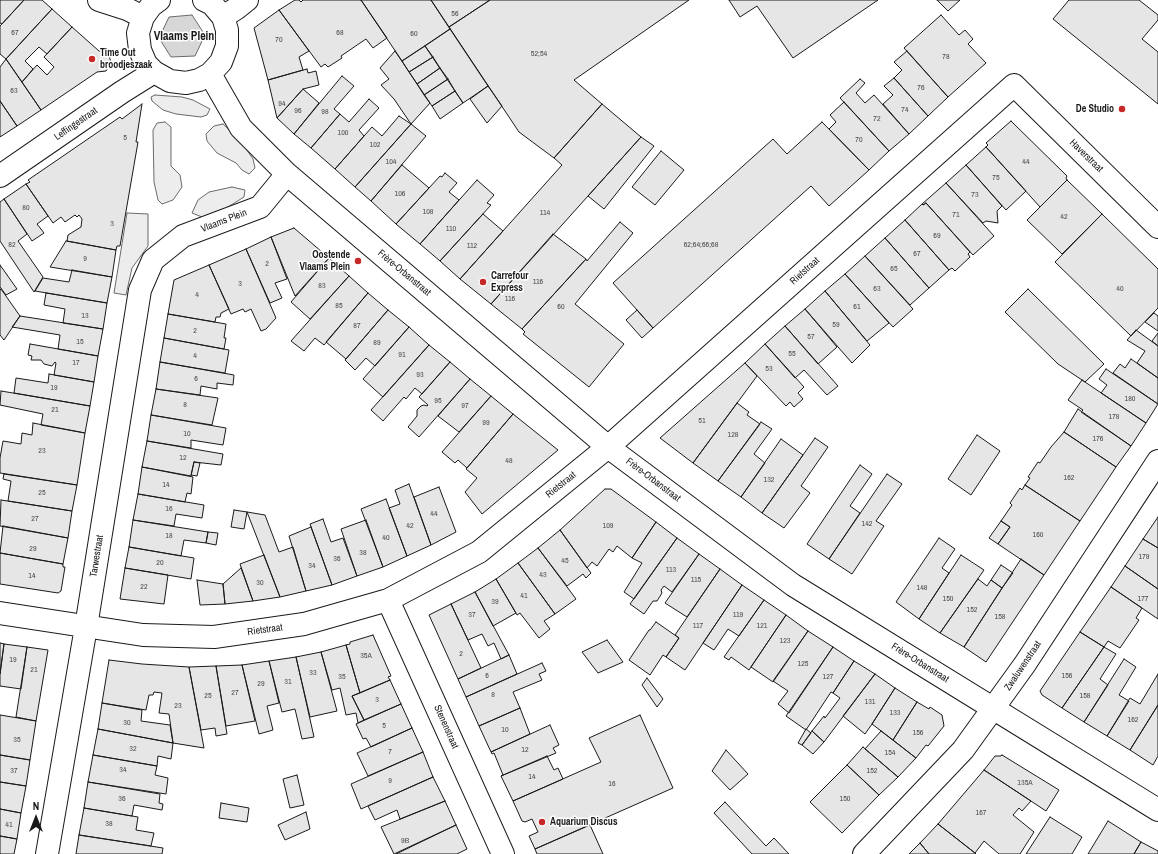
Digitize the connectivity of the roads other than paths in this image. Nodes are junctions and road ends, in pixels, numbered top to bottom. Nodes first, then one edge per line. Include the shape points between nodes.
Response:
1 (99, 0) edge
2 (159, 0) edge
3 (204, 0) edge
4 (248, 0) edge
5 (143, 17) junction
6 (222, 17) junction
7 (154, 72) junction
8 (210, 74) junction
9 (1014, 85) joint
10 (288, 174) junction
11 (0, 176) edge
12 (1158, 227) edge
13 (153, 260) joint
14 (608, 447) junction
15 (1158, 460) edge
16 (388, 600) junction
17 (0, 613) edge
18 (86, 627) junction
19 (993, 708) junction
20 (1158, 810) edge
21 (47, 854) edge
22 (503, 854) edge
23 (864, 854) edge

1 - 5 street
2 - 5 street
3 - 6 street via 212,4
4 - 6 street
5 - 7 street via 138,33 140,50 146,64
6 - 8 street via 227,30 227,46 221,62
7 - 8 street via 170,81 186,83
7 - 11 street, Leffingestraat
8 - 10 street, Frère-Orbanstraat via 242,128
9 - 12 street, Haverstraat
9 - 14 street, Rietstraat
10 - 13 street, Vlaams Plein via 260,207 183,236
10 - 14 street, Frère-Orbanstraat
13 - 18 street, Tarwestraat via 140,290
14 - 16 street, Rietstraat via 479,552
14 - 19 street, Frère-Orbanstraat via 792,585
15 - 19 street, Zwaluwenstraat via 1025,664
16 - 18 street, Rietstraat via 304,624 214,637 143,635
16 - 22 street, Stenenstraat
17 - 18 street, Rietstraat
18 - 21 street, Tarwestraat
19 - 20 street, Frère-Orbanstraat
19 - 23 street, Zwaluwenstraat via 963,750

